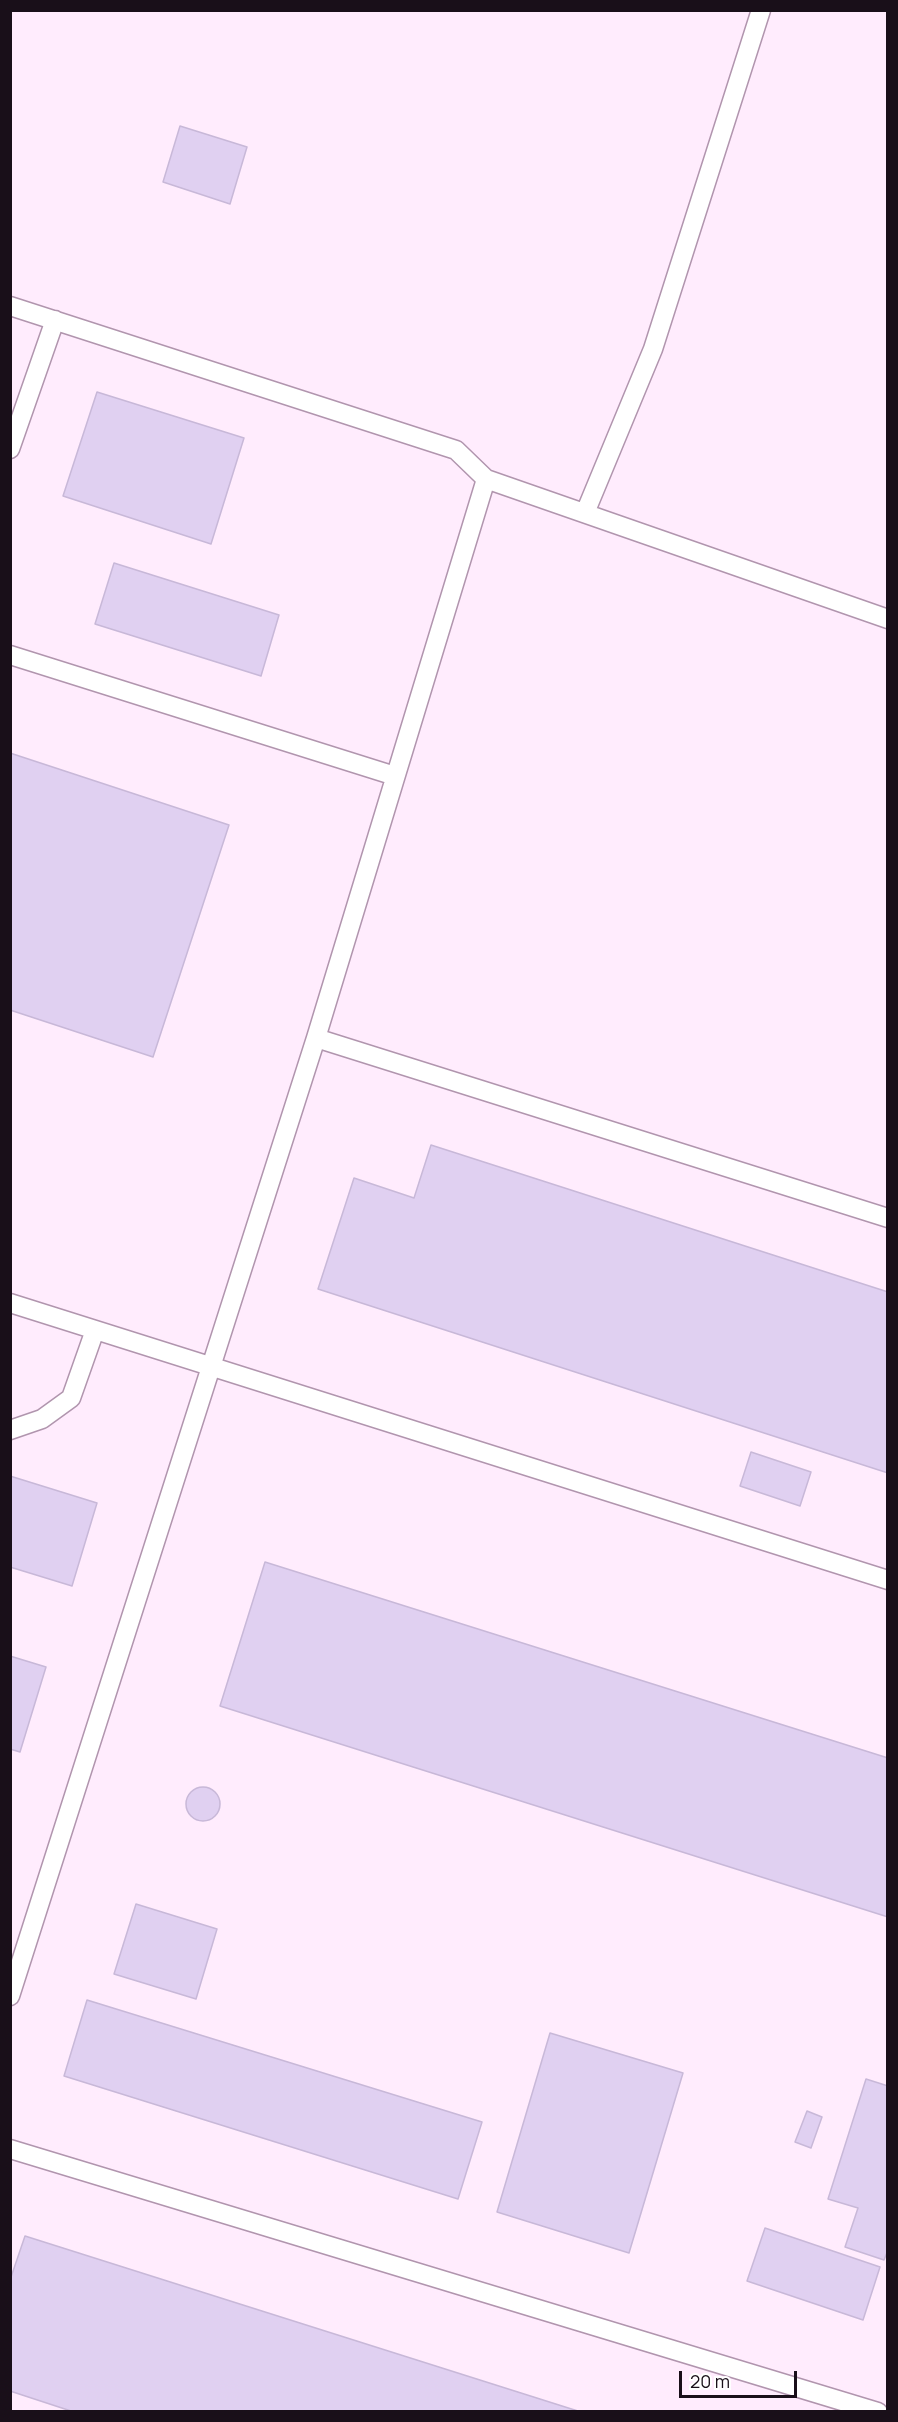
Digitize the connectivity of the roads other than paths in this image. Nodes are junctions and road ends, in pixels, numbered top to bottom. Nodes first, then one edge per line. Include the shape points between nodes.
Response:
1 (761, 10) edge
2 (10, 306) edge
3 (55, 320) junction
4 (10, 449) edge
5 (486, 478) junction
6 (585, 513) junction
7 (888, 619) edge
8 (10, 654) edge
9 (395, 776) junction
10 (316, 1038) junction
11 (888, 1218) edge
12 (10, 1303) edge
13 (95, 1330) junction
14 (211, 1367) junction
15 (10, 1430) edge
16 (888, 1580) edge
17 (10, 1996) edge
18 (10, 2149) edge
19 (878, 2412) edge

1 - 6 lane via 653,349
2 - 3 lane
3 - 4 lane
3 - 5 lane via 456,450
5 - 6 lane
5 - 9 lane
6 - 7 lane
8 - 9 lane
9 - 10 lane
10 - 11 lane
10 - 14 lane
12 - 13 lane
13 - 14 lane
13 - 15 lane via 71,1398 42,1419
14 - 16 lane
14 - 17 lane
18 - 19 lane

